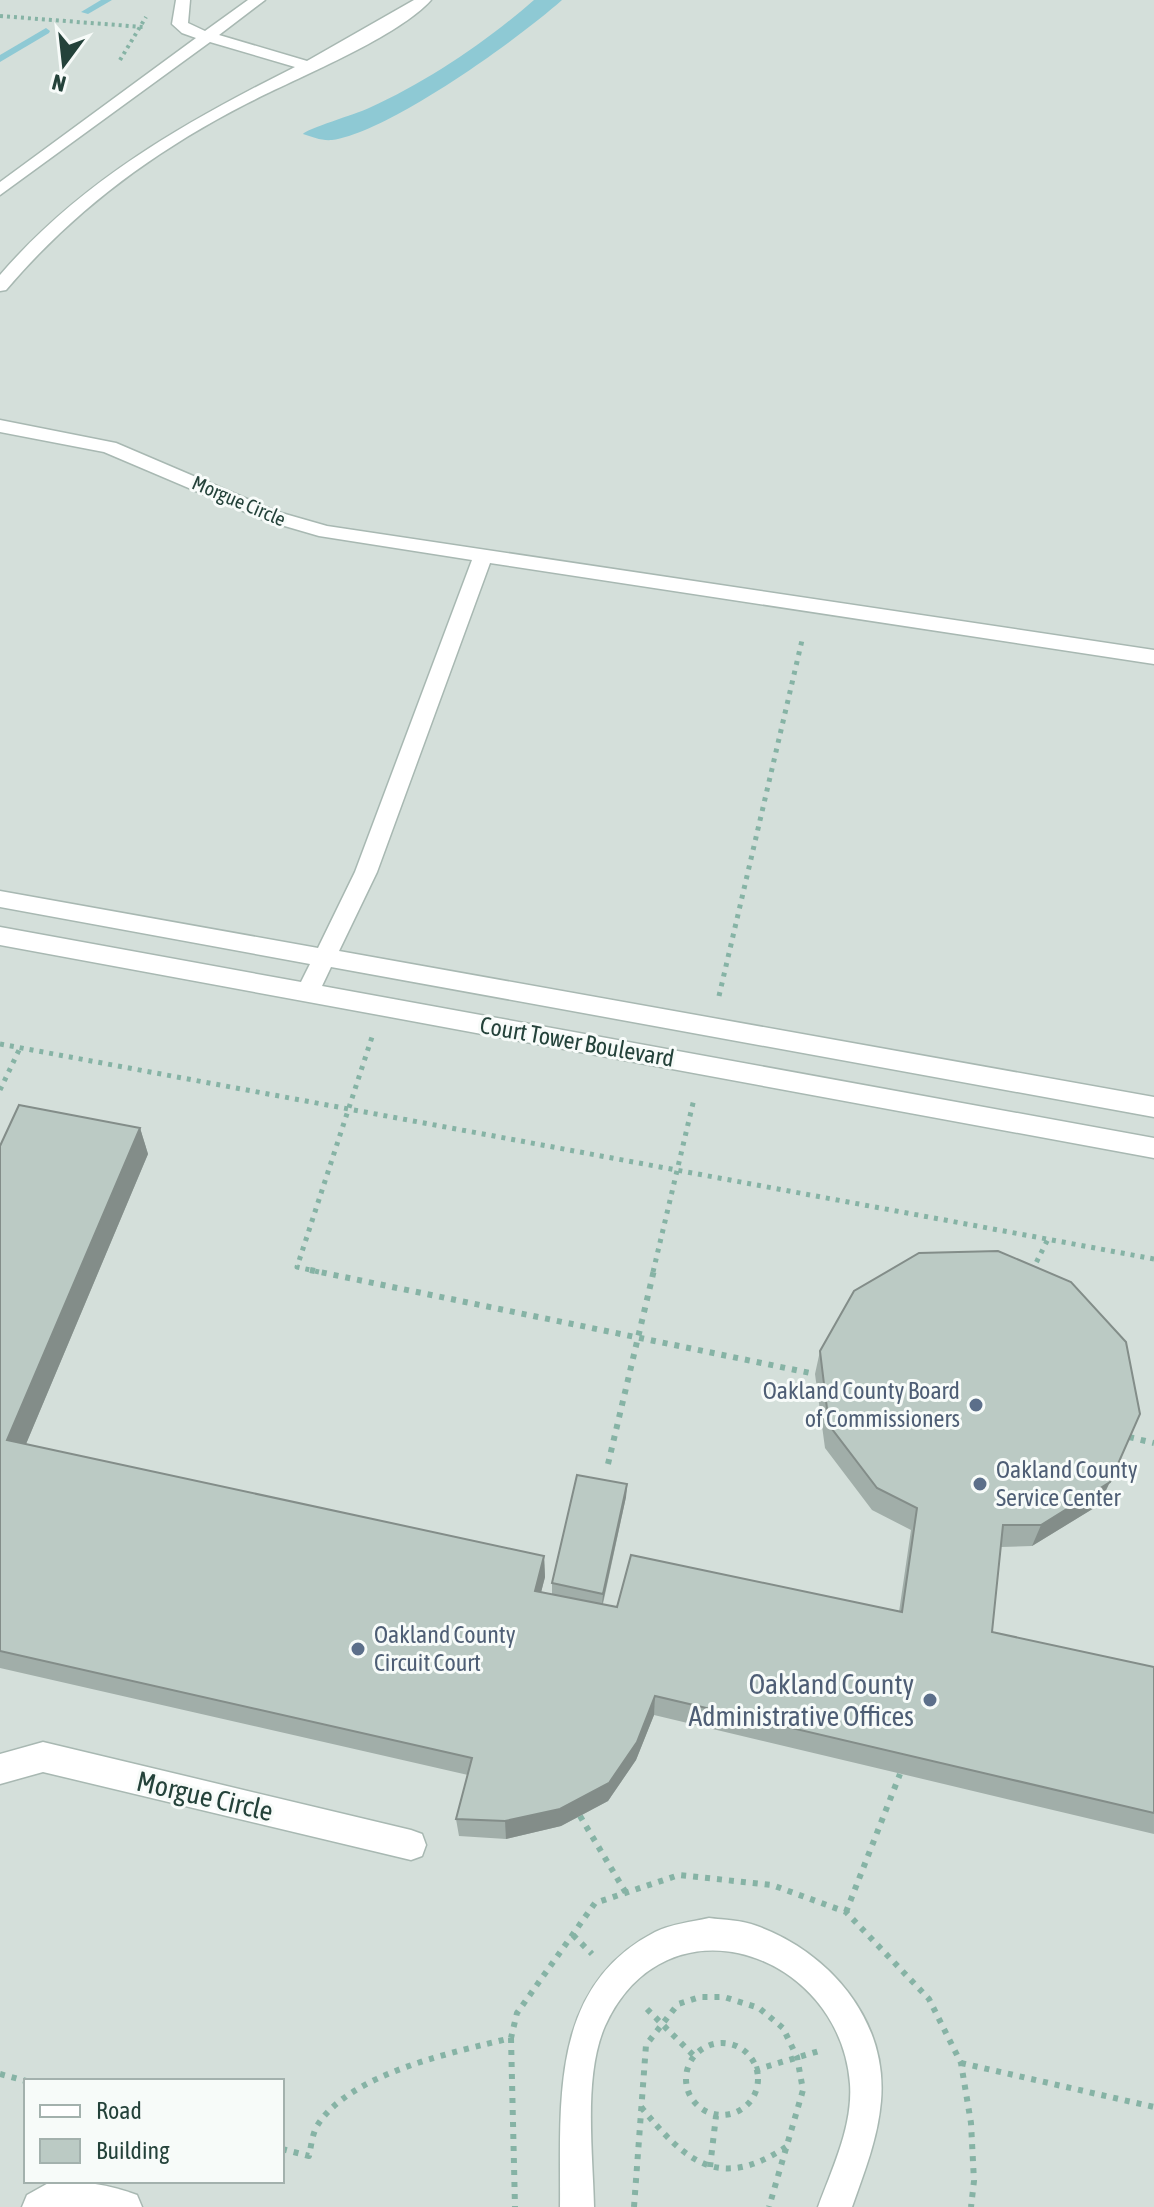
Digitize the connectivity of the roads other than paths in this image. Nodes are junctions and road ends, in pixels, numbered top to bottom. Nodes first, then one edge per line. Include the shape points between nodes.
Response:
1 (183, 0) edge
2 (258, 0) edge
3 (424, 0) edge
4 (208, 36) junction
5 (311, 67) junction
6 (0, 190) edge
7 (0, 286) edge
8 (0, 426) edge
9 (483, 557) junction
10 (1154, 657) edge
11 (0, 899) edge
12 (0, 936) edge
13 (323, 958) junction
14 (307, 993) junction
15 (1154, 1107) edge
16 (1154, 1148) edge
17 (0, 1769) edge
18 (411, 1845) dead end
19 (39, 2207) edge
20 (125, 2207) edge
21 (577, 2207) edge
22 (835, 2207) edge

1 - 4 street via 180,24
2 - 4 street
3 - 5 street
4 - 5 street
4 - 6 street
5 - 7 street via 215,114 121,174 59,223
8 - 9 street, Morgue Circle via 120,450 297,525
9 - 10 street, Morgue Circle
9 - 13 street via 366,872
11 - 13 street, Court Tower Boulevard
12 - 14 street, Court Tower Boulevard
13 - 14 street
13 - 15 street, Court Tower Boulevard
14 - 16 street, Court Tower Boulevard
17 - 18 street, Morgue Circle via 43,1757
19 - 20 street via 67,2191
21 - 22 street via 580,2071 585,2036 604,1995 639,1958 667,1943 706,1933 739,1934 773,1945 810,1968 841,2004 863,2063 865,2103 862,2129

